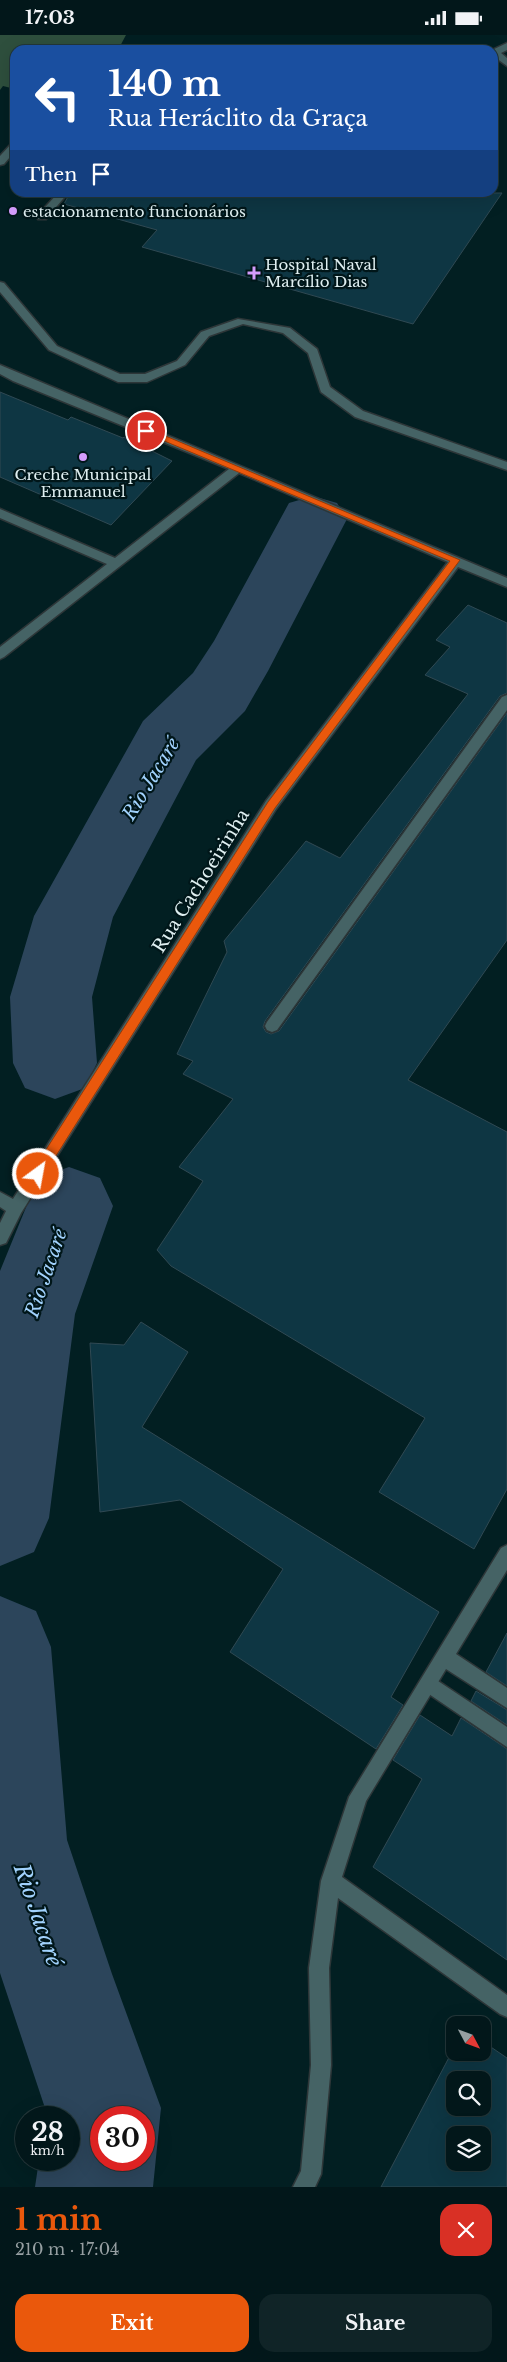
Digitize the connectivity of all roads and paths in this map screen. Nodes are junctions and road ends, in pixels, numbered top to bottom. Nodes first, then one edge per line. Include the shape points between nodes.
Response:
1 (10, 151) edge
2 (0, 162) edge
3 (60, 197) edge
4 (42, 217) dead end
5 (0, 285) edge
6 (0, 369) edge
7 (507, 466) edge
8 (238, 468) junction
9 (0, 513) edge
10 (456, 560) junction
11 (117, 563) junction
12 (507, 583) edge
13 (0, 654) edge
14 (507, 700) edge
15 (272, 1026) dead end
16 (0, 1199) edge
17 (16, 1208) junction
18 (0, 1238) edge
19 (507, 1554) edge
20 (445, 1658) junction
21 (428, 1684) junction
22 (507, 1699) edge
23 (507, 1738) edge
24 (331, 1881) junction
25 (507, 2007) edge
26 (303, 2187) edge

1 - 2 street
3 - 4 street
5 - 7 street via 53,348 118,377 147,378 181,363 205,334 242,321 286,330 313,351 325,389 360,414
6 - 8 street
8 - 10 street
8 - 11 street
9 - 11 street
10 - 12 street
10 - 17 street, Rua Cachoeirinha via 271,805
11 - 13 street
14 - 15 street
16 - 17 street
17 - 18 street, Rua Cachoeirinha
19 - 20 street
20 - 21 street
20 - 22 street
21 - 23 street
21 - 24 street via 358,1797
24 - 25 street
24 - 26 street via 319,1968 321,2065 311,2174

